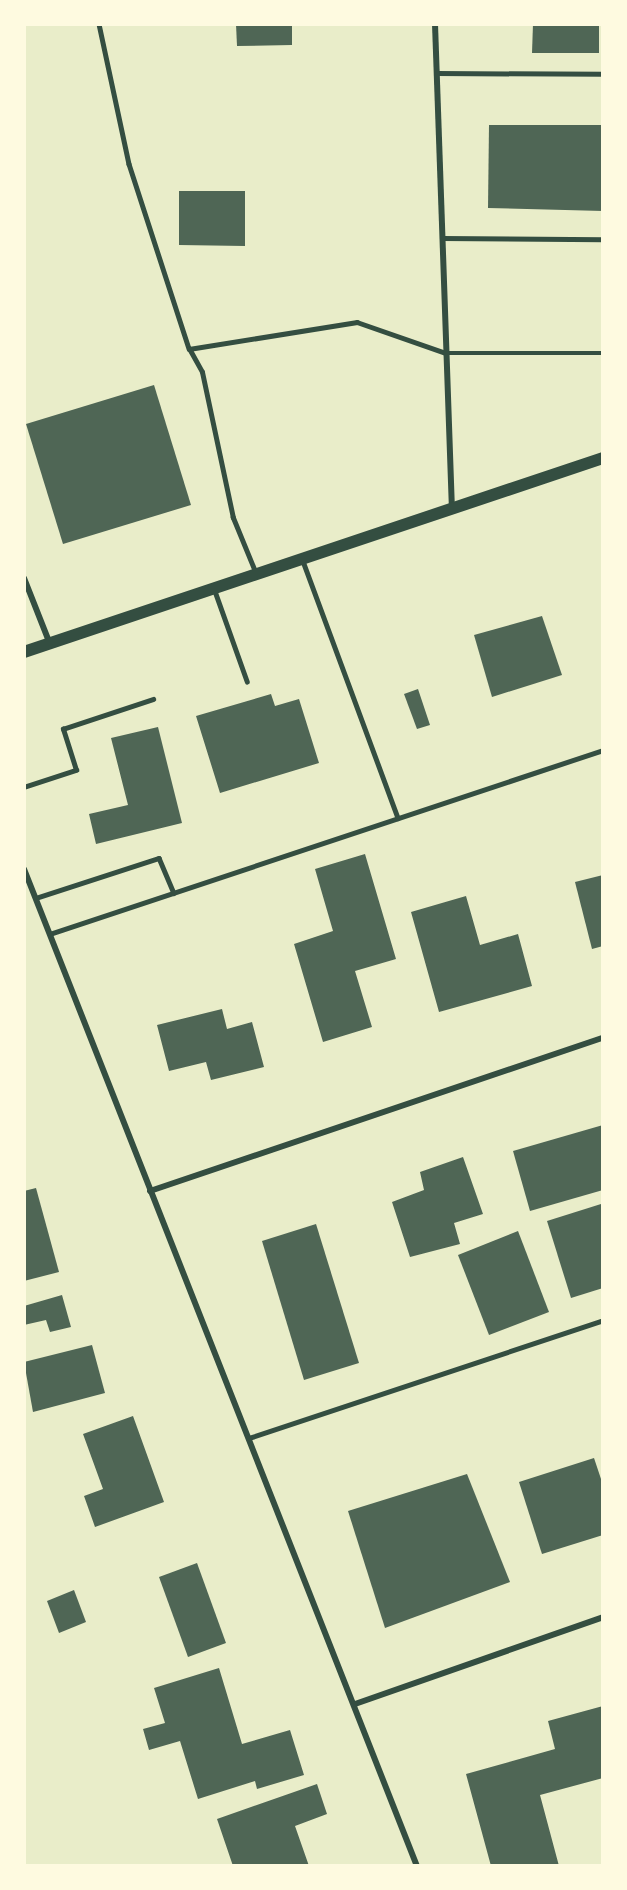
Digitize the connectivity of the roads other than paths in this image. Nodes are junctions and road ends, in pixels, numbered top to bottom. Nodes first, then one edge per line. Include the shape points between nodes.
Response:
1 (99, 24) edge
2 (435, 24) edge
3 (437, 73) junction
4 (603, 74) edge
5 (442, 238) junction
6 (603, 239) edge
7 (189, 349) junction
8 (446, 353) junction
9 (603, 353) edge
10 (603, 458) edge
11 (452, 510) junction
12 (303, 561) junction
13 (24, 578) edge
14 (257, 578) junction
15 (215, 591) junction
16 (50, 644) junction
17 (24, 652) edge
18 (247, 681) dead end
19 (153, 699) dead end
20 (603, 750) edge
21 (24, 787) edge
22 (398, 818) junction
23 (24, 869) edge
24 (174, 893) junction
25 (36, 898) junction
26 (50, 934) junction
27 (603, 1038) edge
28 (150, 1191) junction
29 (603, 1320) edge
30 (249, 1438) junction
31 (603, 1617) edge
32 (355, 1704) junction
33 (417, 1866) edge

1 - 7 lane via 129,164
2 - 3 street
3 - 4 lane
3 - 5 street
5 - 6 lane
5 - 8 street
7 - 8 lane via 357,322
7 - 14 lane via 202,372 233,518
8 - 9 lane
8 - 11 street
10 - 11 main road
11 - 12 main road
12 - 14 main road
12 - 22 lane
13 - 16 street
14 - 15 main road
15 - 16 main road
15 - 18 lane
16 - 17 main road
19 - 21 lane via 63,729 76,770
20 - 22 lane
22 - 24 lane
23 - 25 street
24 - 25 lane via 159,858
24 - 26 lane
25 - 26 street
26 - 28 street
27 - 28 street
28 - 30 street
29 - 30 lane
30 - 32 street
31 - 32 street
32 - 33 street

